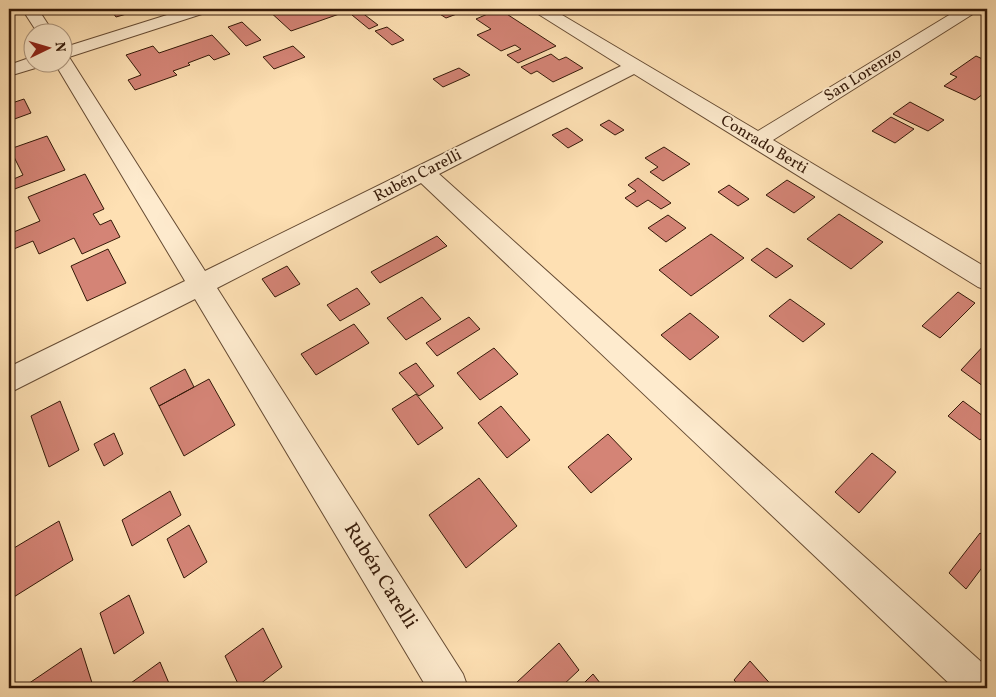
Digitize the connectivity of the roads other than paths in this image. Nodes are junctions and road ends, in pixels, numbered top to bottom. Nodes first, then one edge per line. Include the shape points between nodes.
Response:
1 (30, 9) edge
2 (202, 9) edge
3 (541, 9) edge
4 (970, 9) edge
5 (38, 22) edge
6 (72, 51) edge
7 (635, 66) junction
8 (22, 67) edge
9 (9, 71) edge
10 (69, 72) edge
11 (757, 141) junction
12 (424, 172) junction
13 (987, 280) edge
14 (201, 285) junction
15 (9, 381) edge
16 (449, 688) edge
17 (982, 688) edge

1 - 5 street
2 - 6 street
3 - 7 street, Conrado Berti
4 - 11 street, San Lorenzo
7 - 11 street, Conrado Berti
7 - 12 street, Rubén Carelli
8 - 9 street
10 - 14 street, Rubén Carelli
11 - 13 street, Conrado Berti
12 - 14 street, Rubén Carelli
12 - 17 street
14 - 15 street, Rubén Carelli
14 - 16 street, Rubén Carelli

